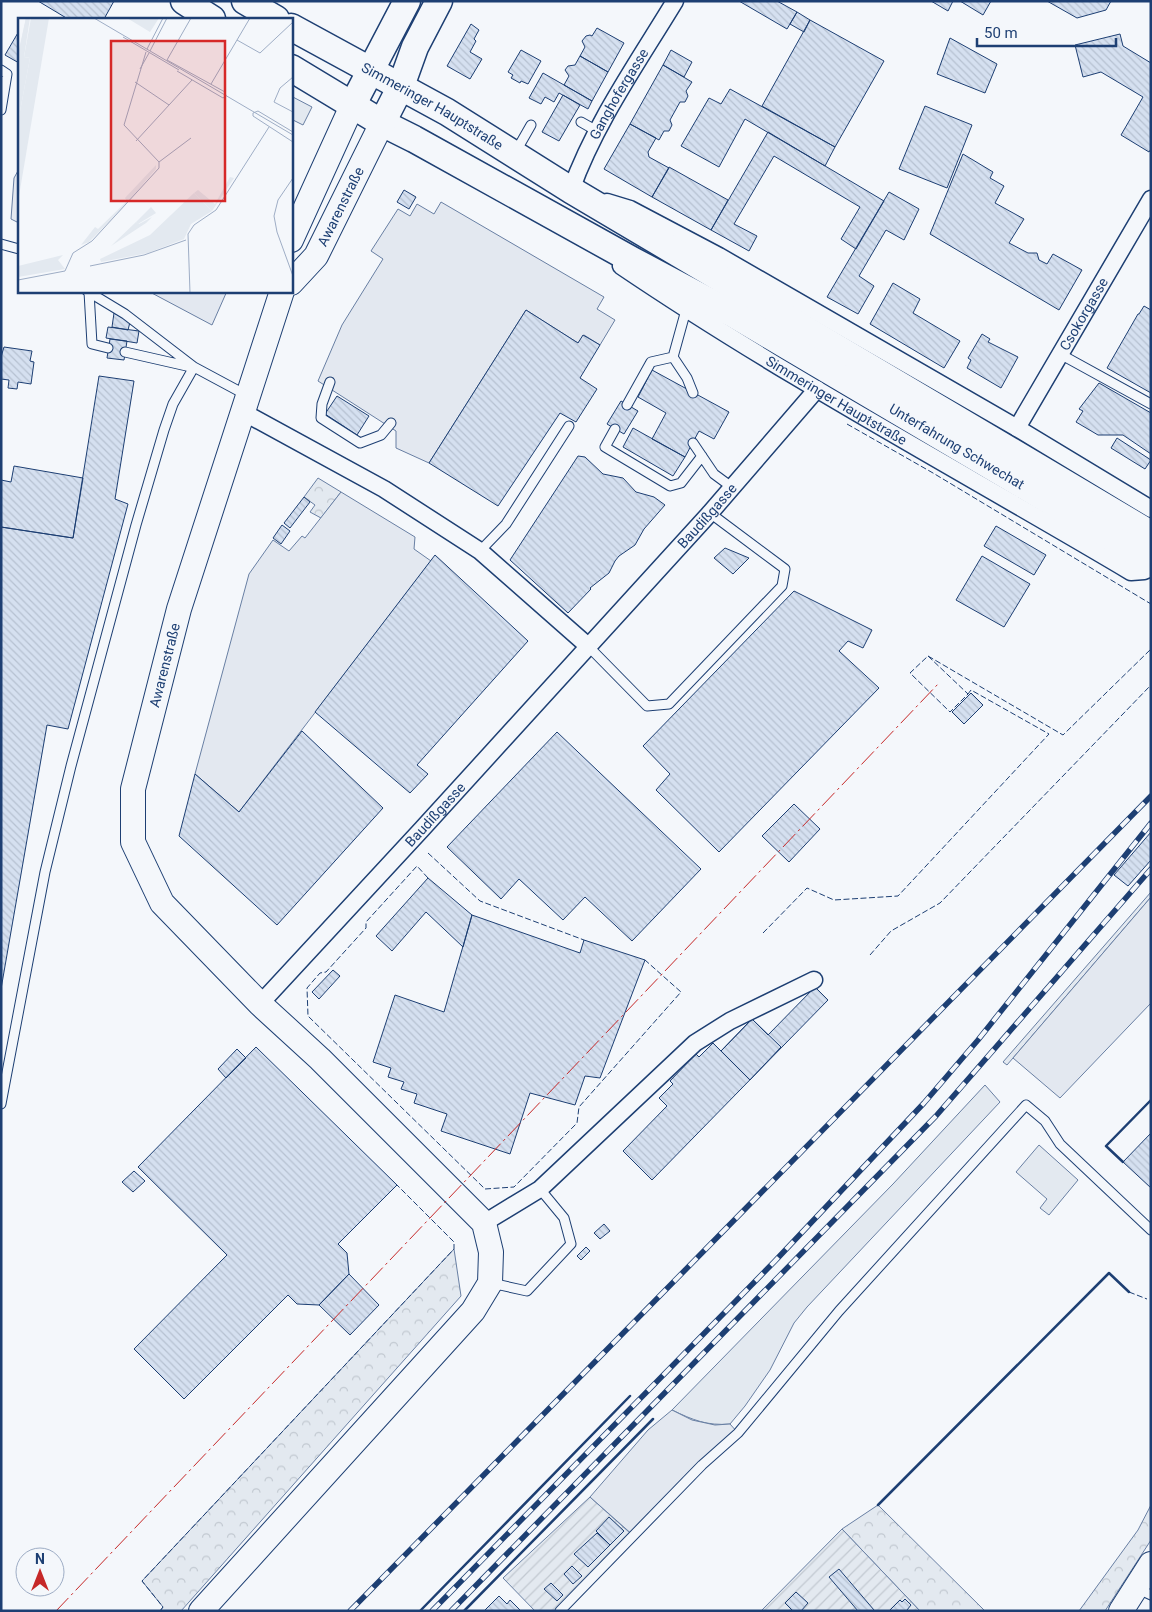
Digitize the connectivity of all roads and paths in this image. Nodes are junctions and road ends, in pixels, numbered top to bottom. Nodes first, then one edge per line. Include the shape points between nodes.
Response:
1 (184, 1) edge
2 (245, 1) edge
3 (407, 1) edge
4 (439, 1) edge
5 (675, 1) edge
6 (210, 18) edge
7 (274, 18) edge
8 (292, 28) edge
9 (292, 69) edge
10 (1, 70) edge
11 (371, 70) junction
12 (400, 86) junction
13 (352, 106) junction
14 (1, 110) edge
15 (581, 122) dead end
16 (382, 123) junction
17 (530, 125) dead end
18 (597, 131) junction
19 (514, 155) junction
20 (571, 190) junction
21 (1151, 199) edge
22 (533, 204) junction
23 (292, 238) edge
24 (1, 244) edge
25 (18, 249) edge
26 (292, 282) edge
27 (88, 292) edge
28 (283, 292) edge
29 (686, 310) junction
30 (768, 321) junction
31 (108, 348) dead end
32 (125, 352) dead end
33 (1060, 354) junction
34 (673, 357) junction
35 (194, 367) junction
36 (330, 382) dead end
37 (817, 389) junction
38 (693, 393) dead end
39 (246, 404) junction
40 (1151, 404) edge
41 (628, 405) dead end
42 (391, 422) dead end
43 (569, 426) dead end
44 (1017, 428) junction
45 (616, 429) dead end
46 (693, 443) dead end
47 (702, 456) junction
48 (733, 488) junction
49 (1151, 509) edge
50 (710, 513) junction
51 (1151, 534) edge
52 (480, 551) junction
53 (1149, 567) edge
54 (588, 646) junction
55 (814, 980) dead end
56 (260, 1004) junction
57 (1, 1104) edge
58 (540, 1188) junction
59 (484, 1223) junction
60 (1151, 1230) edge
61 (490, 1283) junction
62 (1151, 1564) edge
63 (1143, 1591) edge
64 (201, 1611) edge
65 (560, 1611) edge
66 (1121, 1611) edge

1 - 6 main road
2 - 7 main road
3 - 11 main road
4 - 12 main road via 415,47
5 - 18 street, Ganghofergasse
8 - 11 main road, Simmeringer Hauptstraße
9 - 13 main road, Simmeringer Hauptstraße
10 - 14 lane via 7,74
11 - 12 main road, Simmeringer Hauptstraße
11 - 13 main road
12 - 16 main road
12 - 19 main road, Simmeringer Hauptstraße
13 - 16 main road, Simmeringer Hauptstraße
13 - 23 street
15 - 18 lane
16 - 22 main road, Simmeringer Hauptstraße
16 - 26 street, Awarenstraße via 316,256
17 - 19 lane
18 - 20 street, Ganghofergasse
19 - 20 main road, Simmeringer Hauptstraße
20 - 30 main road, Simmeringer Hauptstraße
20 - 44 street, Simmeringer Hauptstraße via 630,209 720,256
21 - 33 street, Csokorgasse
22 - 29 street, Simmeringer Hauptstraße
22 - 30 main road, Simmeringer Hauptstraße via 733,314
24 - 25 lane
27 - 31 lane via 92,344
27 - 35 lane via 125,314
28 - 39 street, Awarenstraße
29 - 34 lane
29 - 37 street, Simmeringer Hauptstraße
30 - 51 main road, Unterfahrung Schwechat
30 - 53 main road, Unterfahrung Schwechat
32 - 35 lane
33 - 40 lane
33 - 44 street, Csokorgasse
34 - 38 lane
34 - 41 lane via 651,362
35 - 39 lane
35 - 57 lane via 173,404 164,430 71,766 45,872
36 - 42 lane via 321,418 360,443 381,435
37 - 48 street, Baudißgasse
37 - 53 street, Simmeringer Hauptstraße via 1131,572
39 - 52 street
39 - 56 street, Awarenstraße via 178,609 133,789 133,842 162,904
43 - 52 lane via 506,524
44 - 49 street, Simmeringer Hauptstraße
45 - 47 lane via 605,447 670,486 681,483
46 - 47 lane
47 - 48 lane via 714,474
48 - 50 street, Baudißgasse
50 - 54 street, Baudißgasse
50 - 54 lane via 785,569 782,586 669,704 647,706
52 - 54 street
54 - 56 street, Baudißgasse
55 - 58 street via 730,1020 695,1043
56 - 59 street via 320,1059
58 - 59 street
58 - 61 lane via 564,1218 571,1244 527,1291
59 - 61 street via 491,1252
60 - 65 lane via 1060,1144 1045,1121 1026,1104 839,1311 738,1434 702,1465
61 - 64 street via 473,1311
62 - 63 street
63 - 66 street

